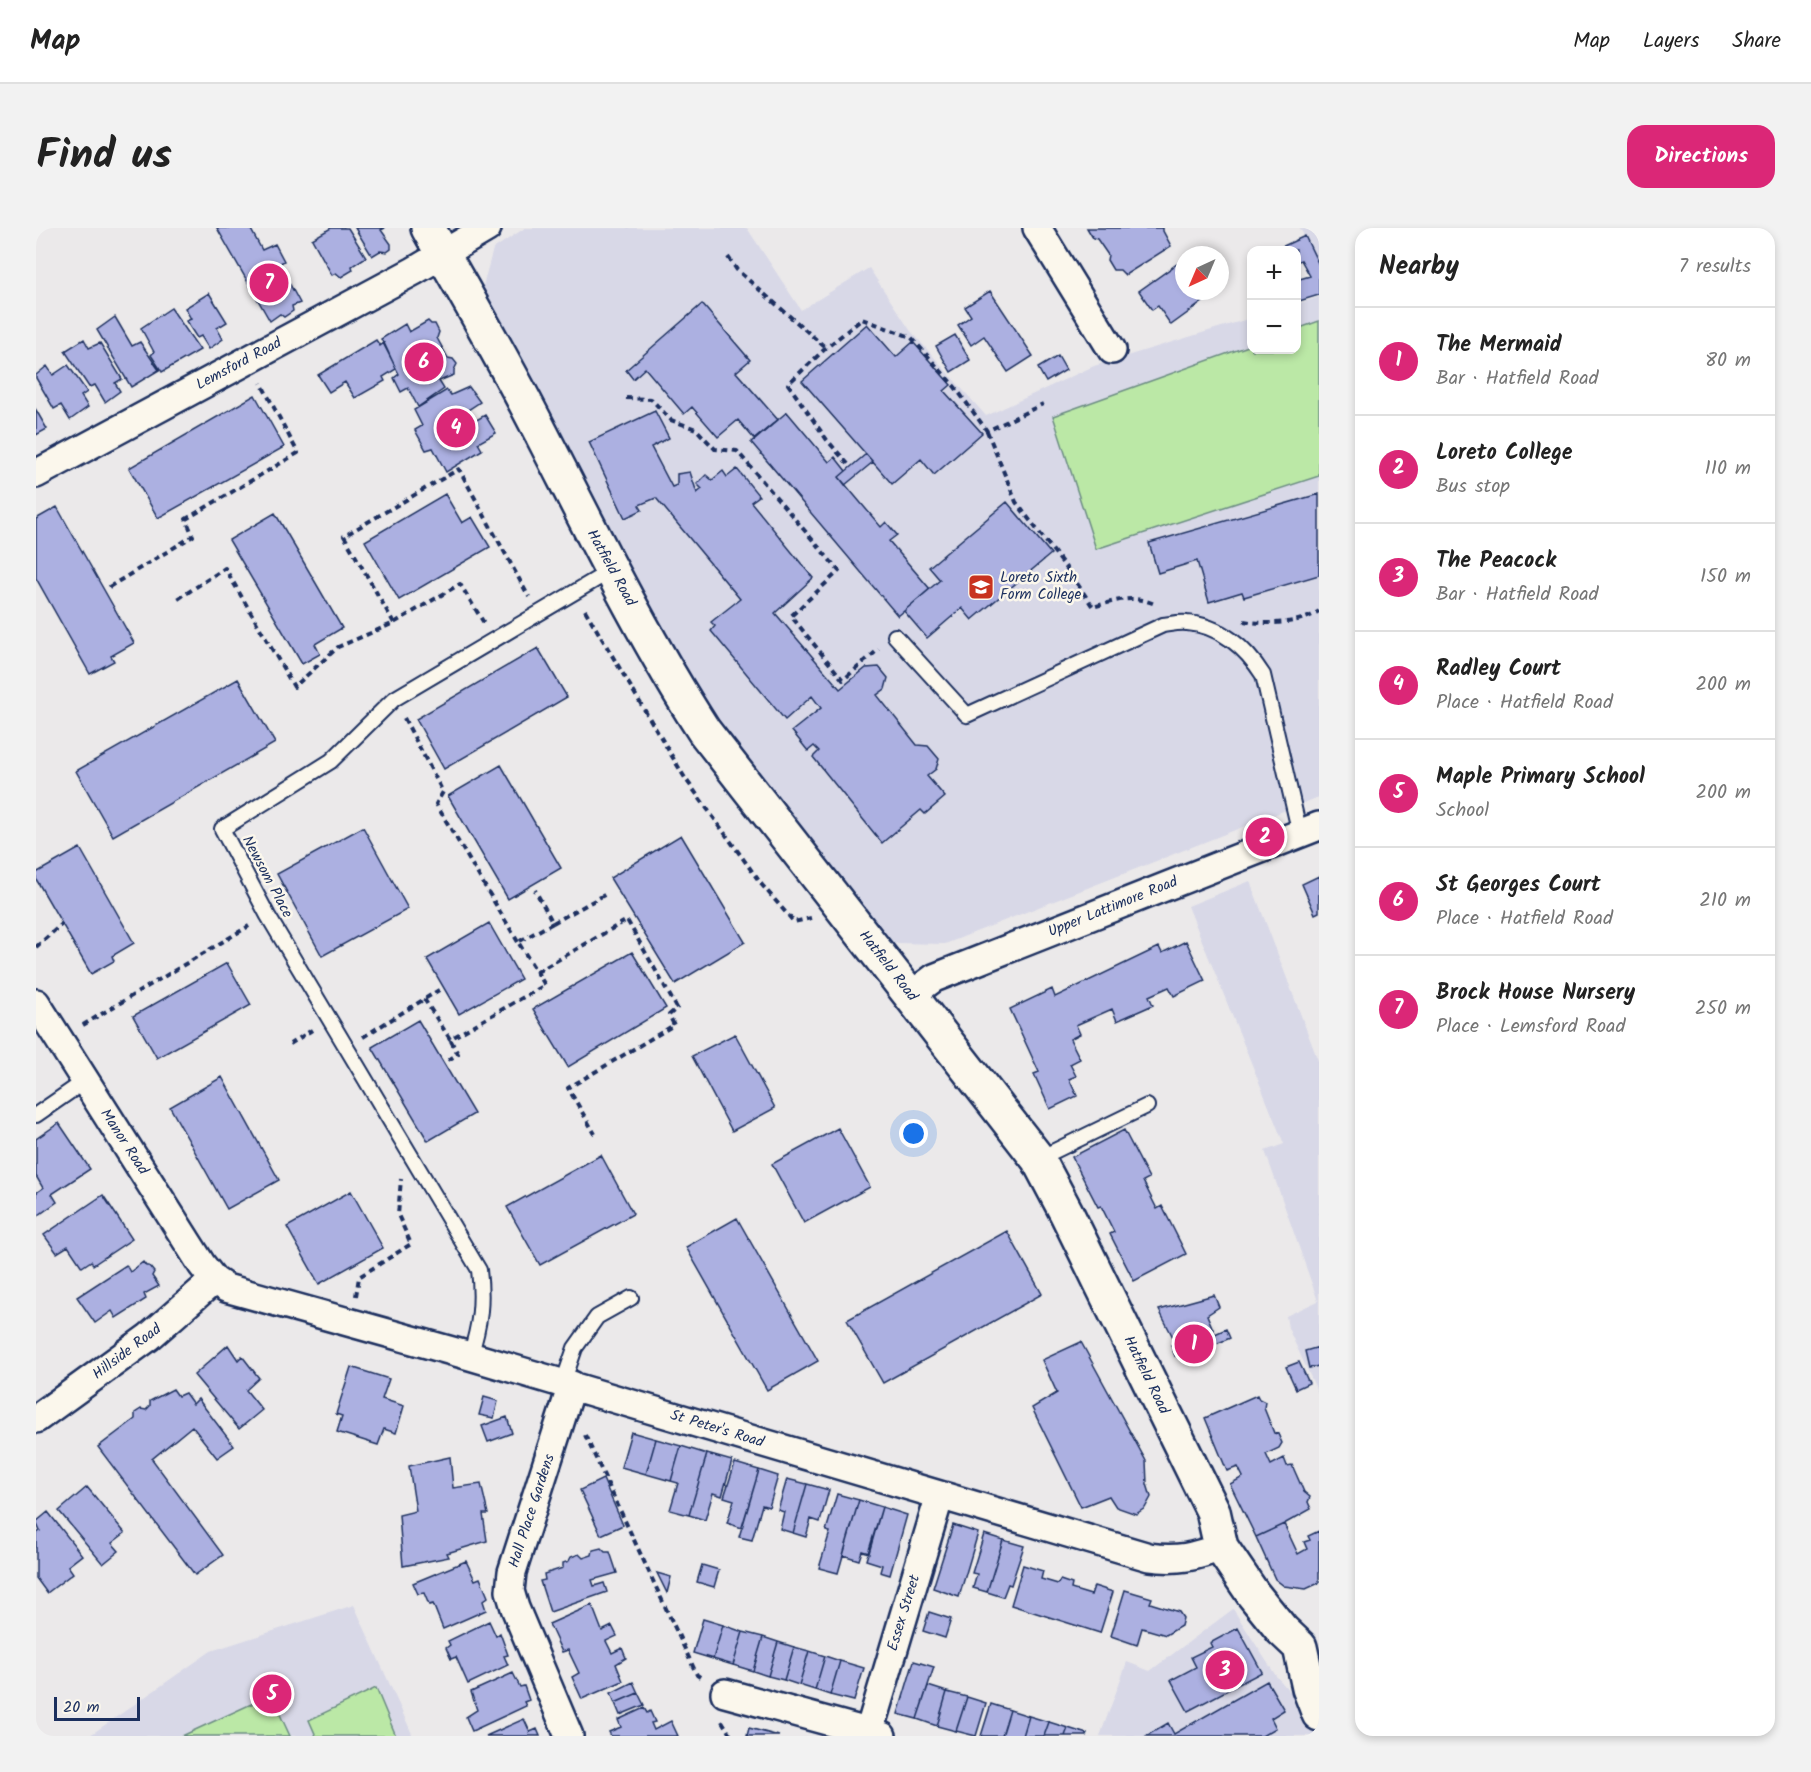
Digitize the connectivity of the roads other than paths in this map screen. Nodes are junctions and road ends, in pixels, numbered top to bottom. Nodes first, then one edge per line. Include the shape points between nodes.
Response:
1 (487, 228) edge
2 (1037, 228) edge
3 (436, 241) edge
4 (1112, 350) dead end
5 (36, 474) edge
6 (612, 570) junction
7 (896, 636) road end
8 (1310, 830) edge
9 (911, 995) junction
10 (36, 1003) edge
11 (86, 1081) junction
12 (1147, 1106) dead end
13 (36, 1115) edge
14 (1038, 1159) junction
15 (214, 1280) junction
16 (631, 1298) dead end
17 (470, 1356) junction
18 (566, 1392) junction
19 (36, 1419) edge
20 (940, 1495) junction
21 (1221, 1547) junction
22 (1309, 1643) edge
23 (725, 1693) road end
24 (1319, 1714) edge
25 (875, 1734) edge
26 (569, 1736) edge

1 - 3 street, Lemsford Road
2 - 4 street
3 - 5 street, Lemsford Road via 248,358
3 - 6 main road, Hatfield Road
6 - 9 main road, Hatfield Road via 704,731
6 - 17 lane, Newsom Place via 394,699 331,761 222,829 268,916 479,1270 482,1294
7 - 8 lane via 967,715 1163,625 1186,622 1207,627 1234,641 1263,675
8 - 9 street, Upper Lattimore Road via 934,978
9 - 14 main road, Hatfield Road
10 - 11 street, Manor Road
11 - 13 lane
11 - 15 street, Manor Road
12 - 14 lane
14 - 21 main road, Hatfield Road via 1213,1510
15 - 17 street, St Peter's Road via 237,1293
15 - 19 street, Hillside Road via 150,1337
16 - 18 lane via 597,1317 575,1348
17 - 18 street, St Peter's Road
18 - 20 street, St Peter's Road
18 - 26 street, Hall Place Gardens via 512,1572 510,1591
20 - 21 street, St Peter's Road via 1149,1557 1191,1558
20 - 25 street, Essex Street
21 - 22 main road, Hatfield Road via 1282,1630
22 - 24 main road, Hatfield Road via 1309,1688
23 - 25 street

